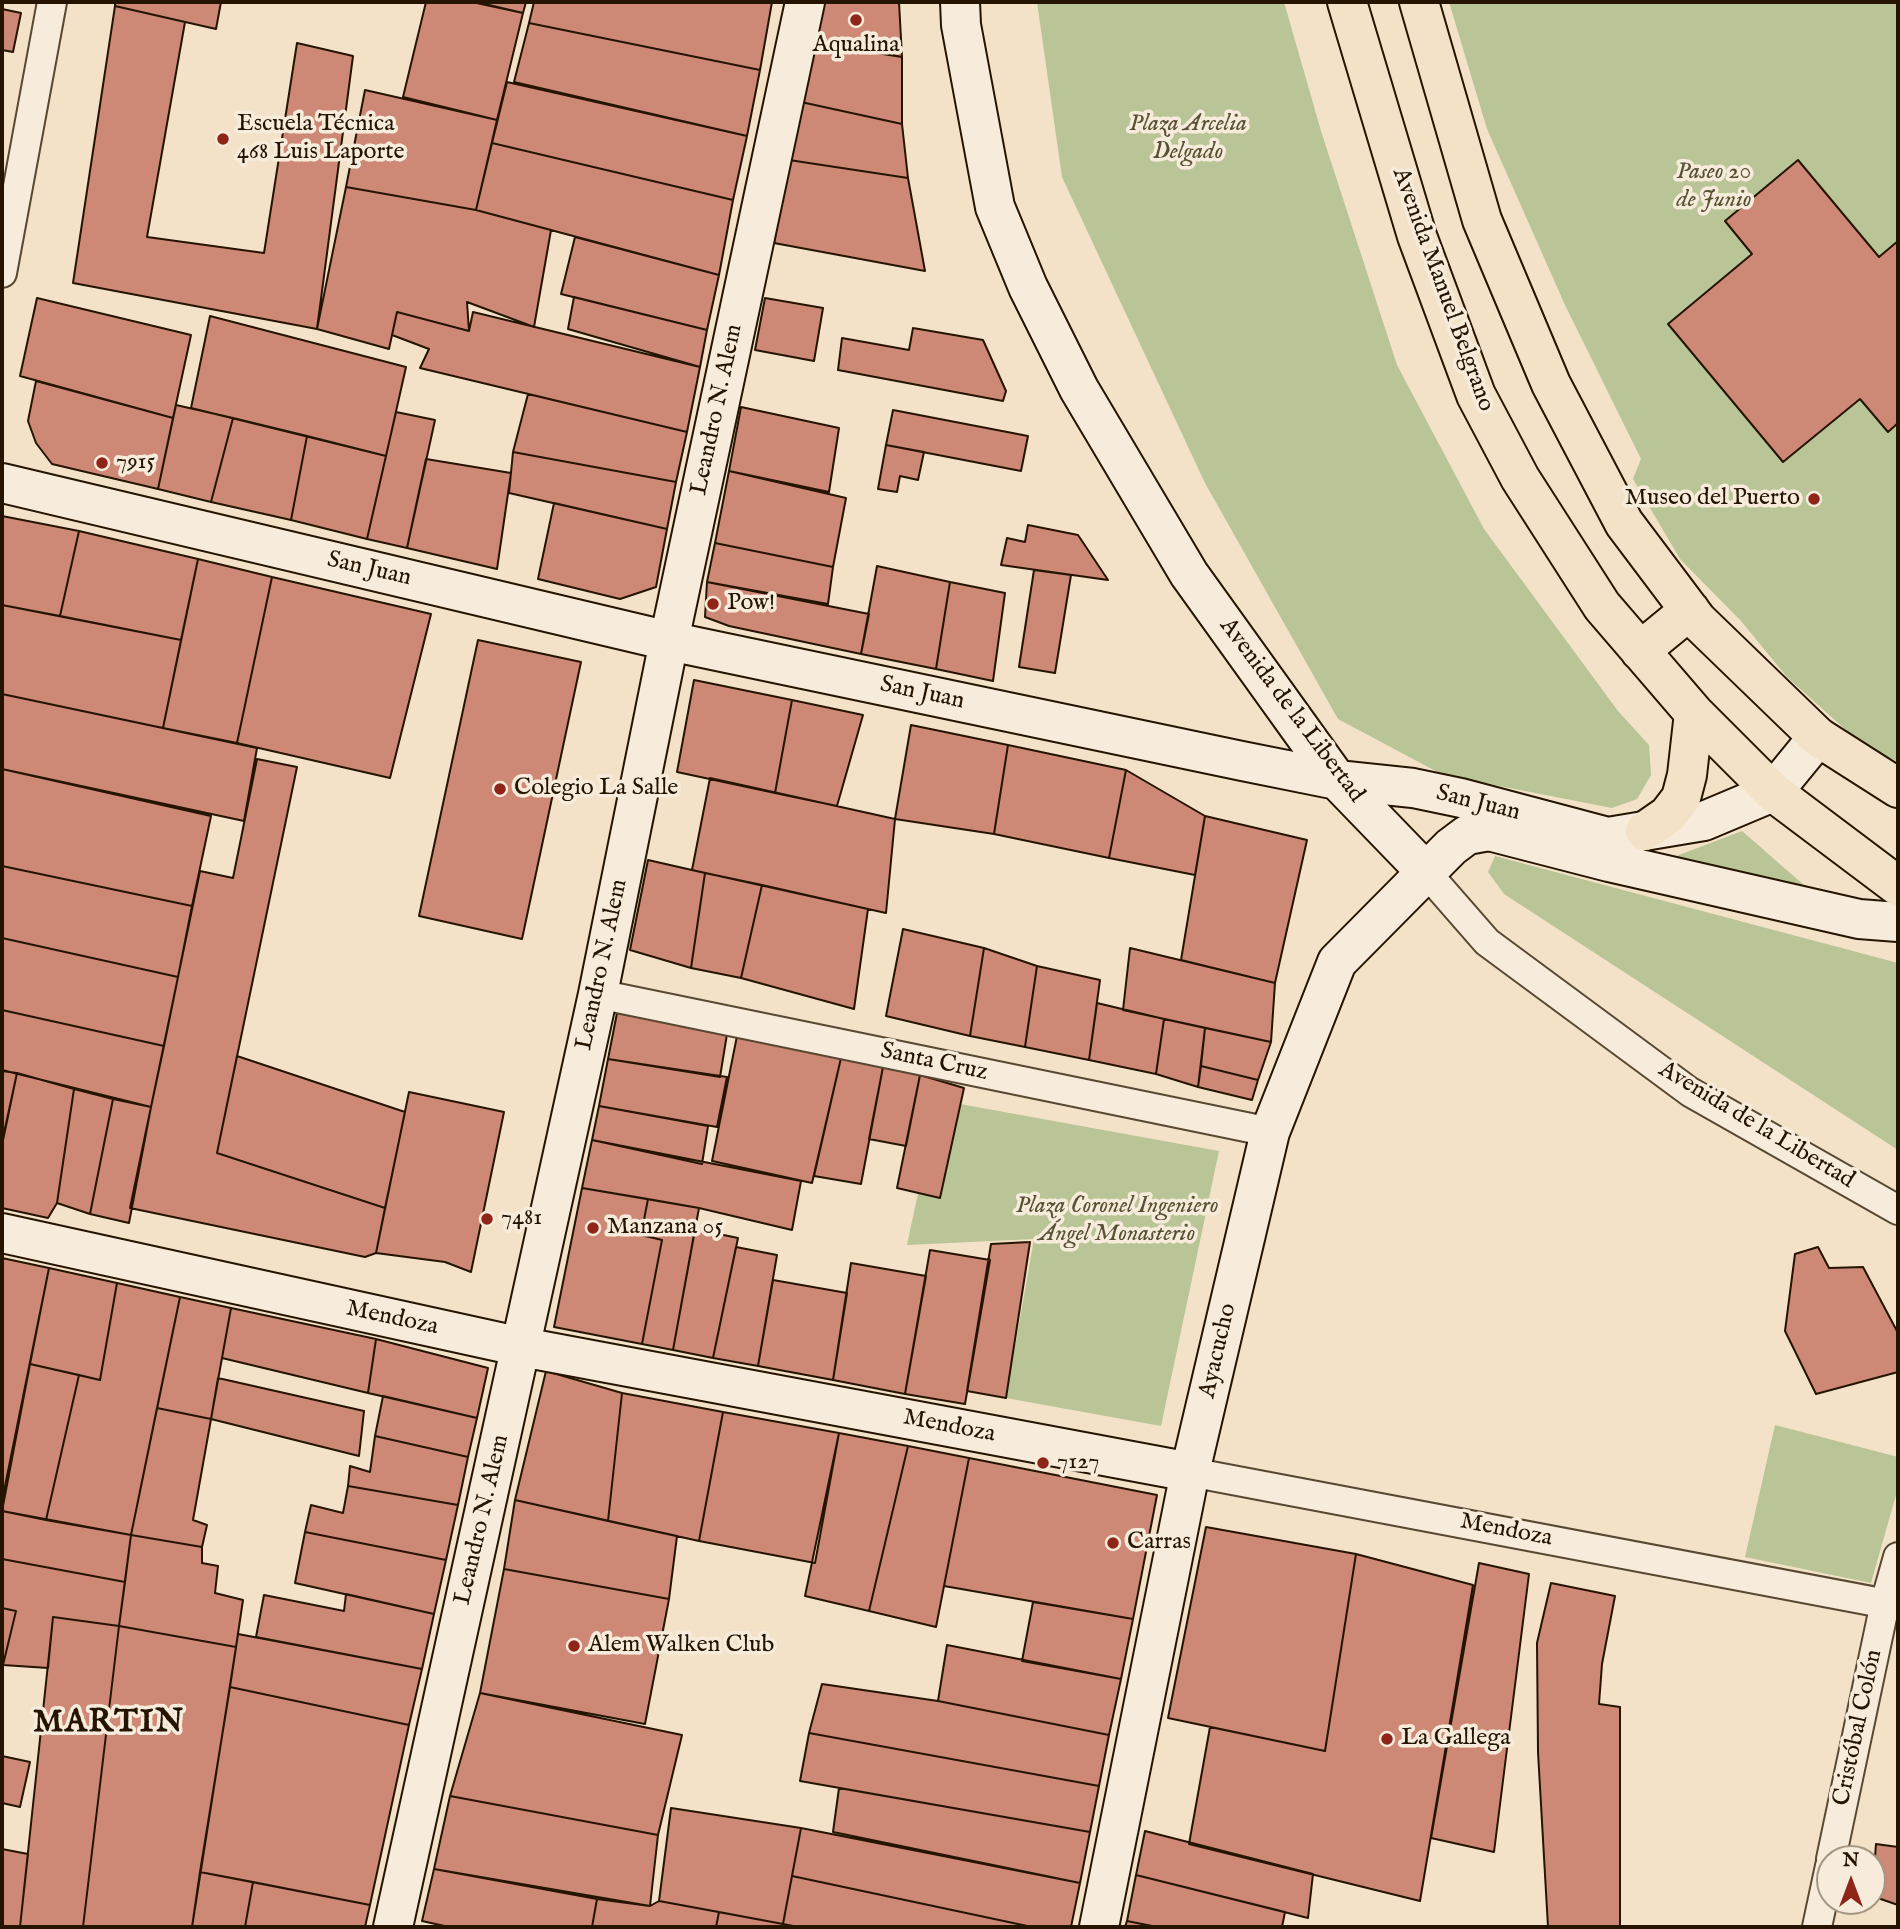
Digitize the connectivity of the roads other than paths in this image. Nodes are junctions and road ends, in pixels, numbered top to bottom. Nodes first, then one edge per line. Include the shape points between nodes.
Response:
1 (52, 2) edge
2 (804, 2) edge
3 (960, 2) edge
4 (1347, 2) edge
5 (1419, 2) edge
6 (2, 273) edge
7 (2, 483) edge
8 (1690, 610) junction
9 (668, 641) junction
10 (1640, 651) junction
11 (1694, 713) junction
12 (1818, 737) junction
13 (1337, 780) junction
14 (1898, 788) edge
15 (1773, 792) junction
16 (1645, 831) junction
17 (1466, 835) joint
18 (1425, 871) junction
19 (1898, 886) edge
20 (1898, 922) edge
21 (598, 994) junction
22 (1270, 1132) junction
23 (1898, 1210) edge
24 (2, 1233) edge
25 (522, 1347) junction
26 (1190, 1472) junction
27 (1898, 1558) edge
28 (1891, 1605) edge
29 (1834, 1845) edge
30 (393, 1927) edge
31 (1098, 1927) edge

1 - 6 street
2 - 9 main road, Leandro N. Alem
3 - 13 main road, Avenida de la Libertad via 995,207 1028,287 1079,389 1189,574
4 - 10 main road, Avenida Manuel Belgrano via 1416,236 1476,395 1520,478 1602,606
5 - 8 main road via 1482,220 1551,384 1623,523
7 - 9 main road, San Juan
8 - 10 main road
8 - 12 main road
9 - 13 main road, San Juan
9 - 21 main road, Leandro N. Alem
10 - 11 main road, Avenida Manuel Belgrano
11 - 15 main road, Avenida Manuel Belgrano
11 - 16 main road via 1681,798 1668,815
12 - 14 main road
12 - 15 main road, San Juan
13 - 16 main road, San Juan via 1437,793 1608,836
13 - 18 main road, Avenida de la Libertad
15 - 16 main road, San Juan via 1704,821
15 - 19 main road, Avenida Manuel Belgrano
17 - 18 main road, Ayacucho
17 - 20 main road, San Juan via 1489,831 1859,919
18 - 22 main road, Ayacucho via 1337,962
18 - 23 street, Avenida de la Libertad via 1487,942 1690,1091
21 - 22 street, Santa Cruz
21 - 25 main road, Leandro N. Alem
22 - 26 main road, Ayacucho
24 - 25 main road, Mendoza
25 - 26 main road, Mendoza
25 - 30 main road, Leandro N. Alem
26 - 28 street, Mendoza
26 - 31 main road, Ayacucho
27 - 28 street, Cristóbal Colón
28 - 29 street, Cristóbal Colón

